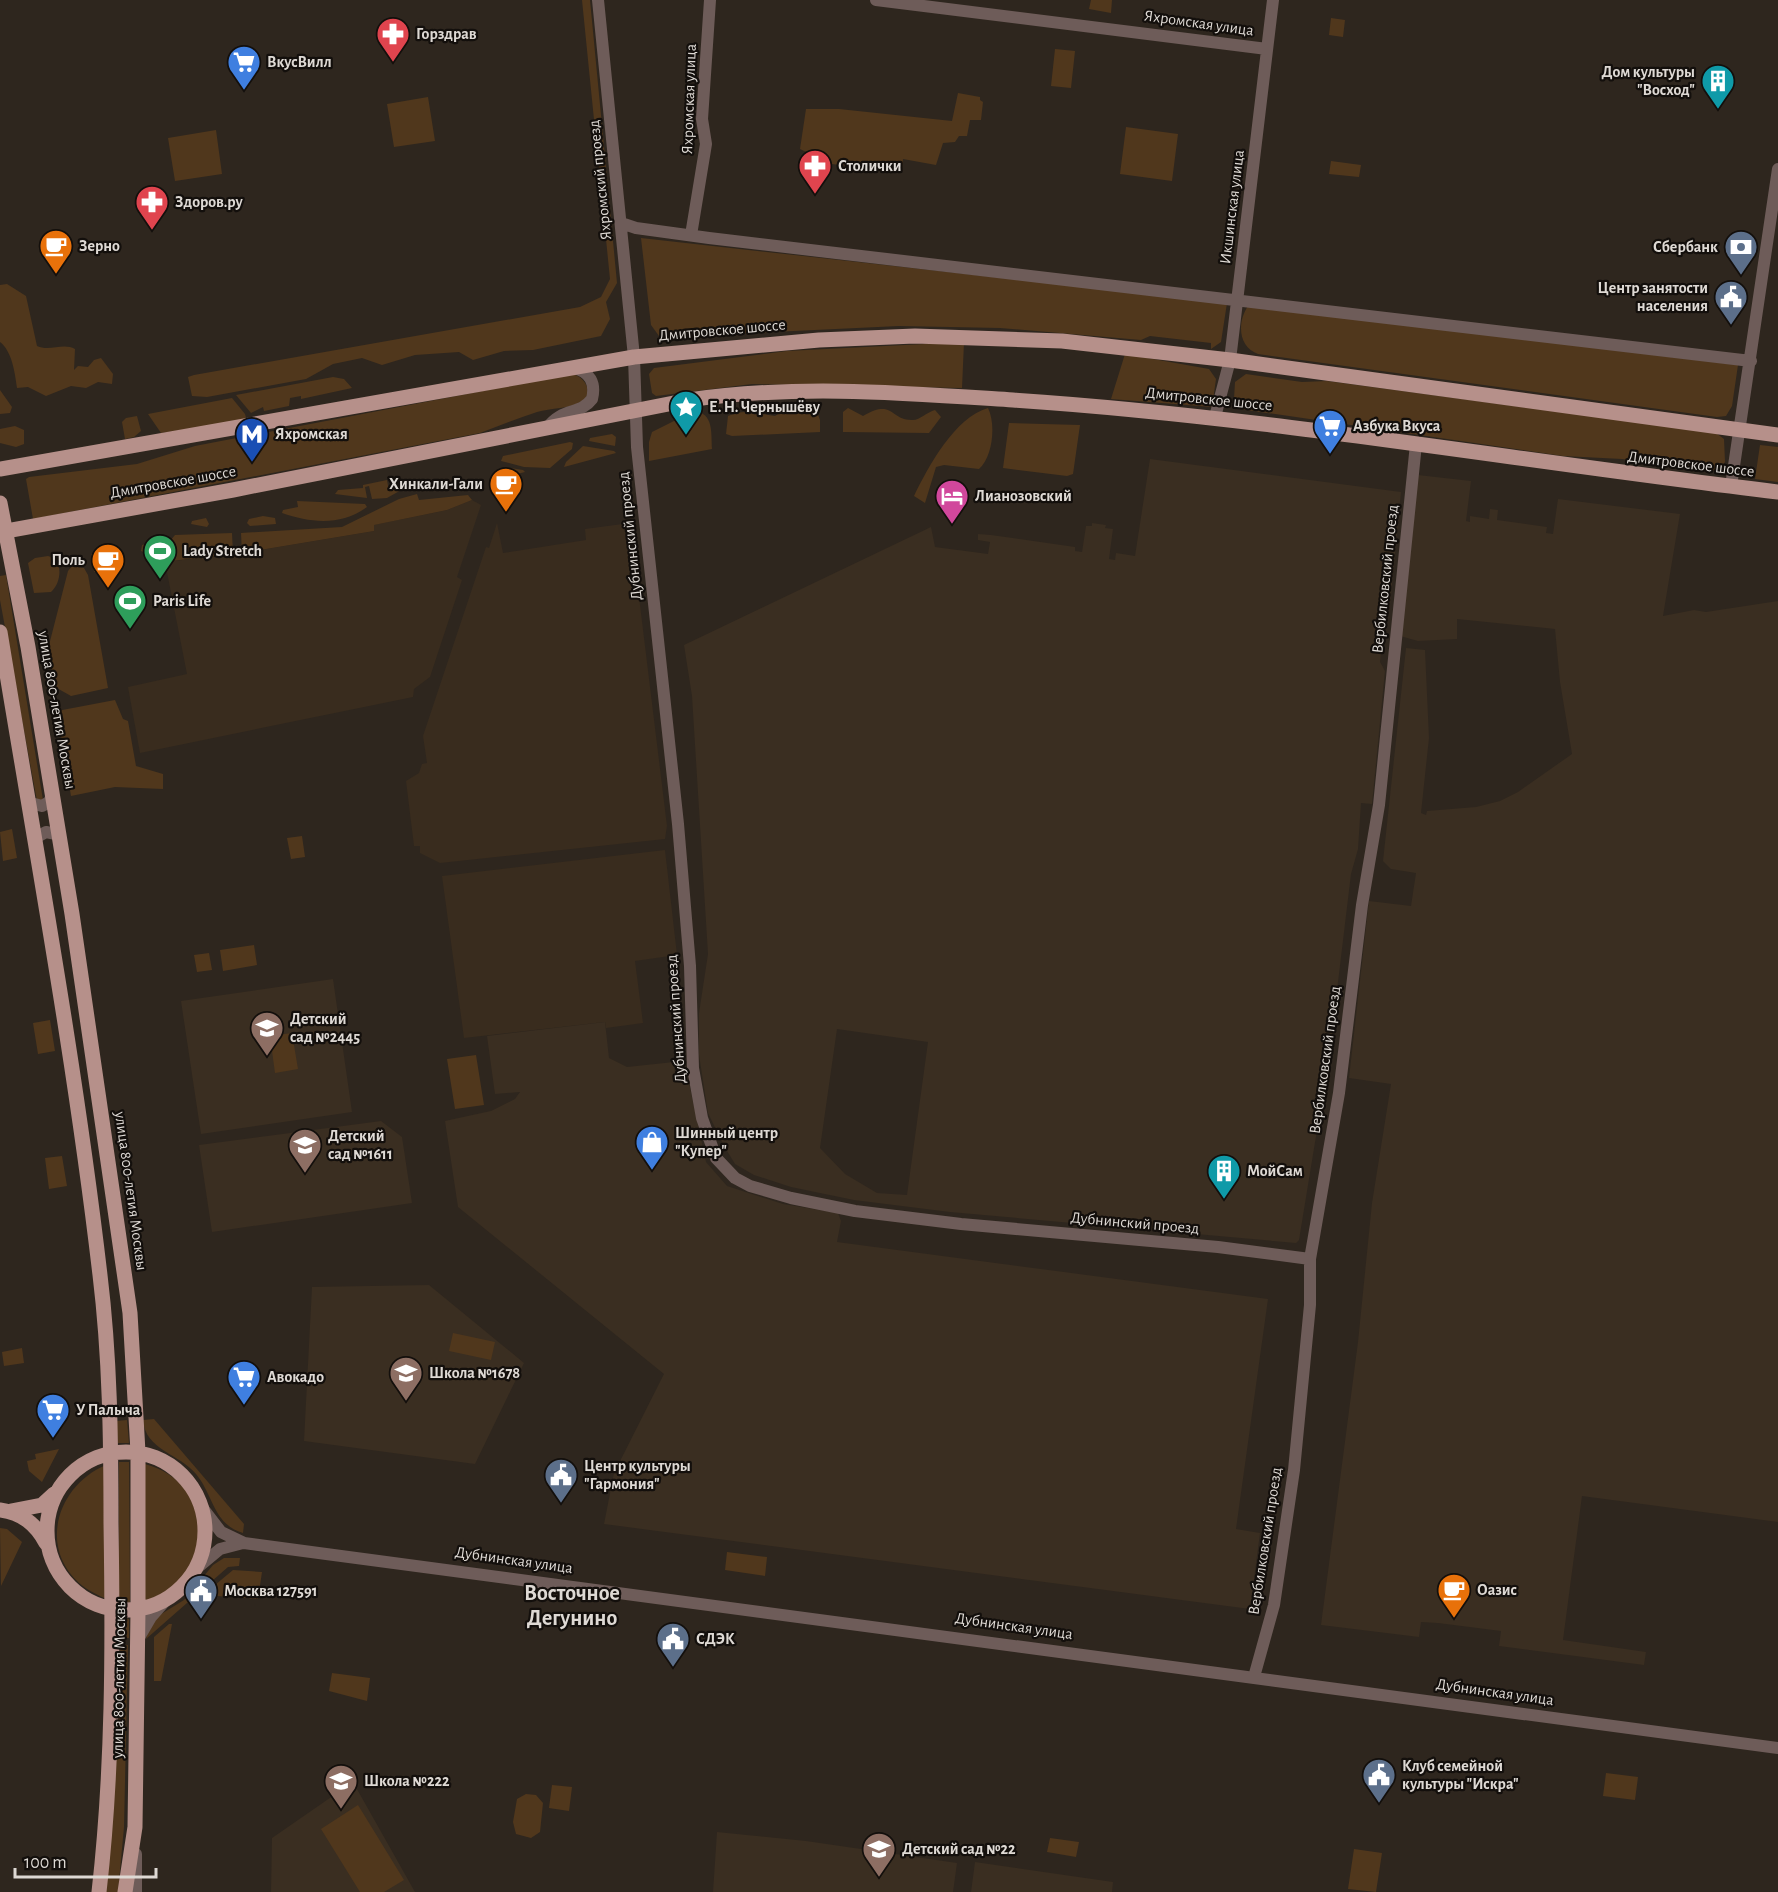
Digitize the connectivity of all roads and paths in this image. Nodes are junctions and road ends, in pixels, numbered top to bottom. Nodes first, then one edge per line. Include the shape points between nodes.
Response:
1 (598, 0) edge
2 (710, 0) edge
3 (876, 0) edge
4 (1274, 0) edge
5 (1267, 50) junction
6 (1778, 168) edge
7 (621, 223) junction
8 (691, 235) junction
9 (1237, 298) junction
10 (634, 357) junction
11 (1230, 360) junction
12 (1751, 361) junction
13 (570, 367) junction
14 (634, 411) junction
15 (1215, 417) junction
16 (547, 428) junction
17 (1740, 429) junction
18 (1778, 435) edge
19 (1416, 444) junction
20 (0, 469) edge
21 (1731, 486) junction
22 (1778, 492) edge
23 (0, 502) edge
24 (3, 531) edge
25 (0, 632) edge
26 (53, 793) junction
27 (27, 797) junction
28 (60, 840) junction
29 (35, 845) junction
30 (1310, 1259) junction
31 (138, 1452) junction
32 (111, 1453) junction
33 (58, 1489) junction
34 (201, 1506) junction
35 (4, 1511) edge
36 (244, 1543) junction
37 (49, 1550) junction
38 (195, 1569) junction
39 (166, 1600) junction
40 (114, 1610) junction
41 (138, 1610) junction
42 (137, 1642) junction
43 (1254, 1677) junction
44 (1778, 1748) edge
45 (135, 1827) junction
46 (99, 1892) edge
47 (125, 1892) edge
48 (136, 1892) edge

1 - 7 street, Яхромский проезд
2 - 8 street, Яхромская улица via 702,119 706,144
3 - 5 street, Яхромская улица
4 - 5 street, Икшинская улица
5 - 9 street, Икшинская улица
6 - 12 street
7 - 8 street
7 - 10 street, Яхромский проезд
8 - 9 street
9 - 11 street, Икшинская улица
9 - 12 street
10 - 11 main road, Дмитровское шоссе via 819,340 915,336 1062,341
10 - 13 main road, Дмитровское шоссе
10 - 14 street
11 - 15 street, Икшинская улица
11 - 17 main road, Дмитровское шоссе
12 - 17 street
13 - 16 street via 588,374 593,386 592,399 581,409 561,413
13 - 20 main road, Дмитровское шоссе
14 - 15 main road, Дмитровское шоссе via 717,396 831,392 973,397
14 - 16 main road, Дмитровское шоссе
14 - 30 street, Дубнинский проезд via 678,824 690,966 693,1068 710,1145 724,1168 735,1178 770,1192 855,1211
15 - 19 main road, Дмитровское шоссе
16 - 24 main road, Дмитровское шоссе
17 - 18 main road, Дмитровское шоссе
17 - 21 street
19 - 21 main road, Дмитровское шоссе
19 - 30 street, Вербилковский проезд via 1379,806 1362,905 1340,1093
21 - 22 main road, Дмитровское шоссе
23 - 24 main road, улица 800-летия Москвы
24 - 26 main road, улица 800-летия Москвы
25 - 27 main road, улица 800-летия Москвы
26 - 27 street via 42,806 31,803
26 - 28 main road, улица 800-летия Москвы
27 - 29 main road, улица 800-летия Москвы
28 - 29 street via 56,834 46,832
28 - 31 main road, улица 800-летия Москвы via 130,1313
29 - 32 main road, улица 800-летия Москвы via 99,1265
30 - 43 street, Вербилковский проезд via 1310,1305 1290,1500 1274,1605
31 - 32 main road
31 - 34 main road via 177,1470
31 - 41 main road, улица 800-летия Москвы
32 - 33 main road via 86,1462
32 - 40 main road, улица 800-летия Москвы
33 - 35 main road via 42,1505
33 - 37 main road via 47,1524
34 - 36 street, Дубнинская улица via 221,1532
34 - 38 main road via 205,1538
35 - 37 main road via 34,1524
36 - 38 street, Дубнинская улица via 220,1549
36 - 43 street, Дубнинская улица
37 - 40 main road via 60,1576 75,1592
38 - 39 main road
39 - 41 main road
39 - 42 street
40 - 41 main road
40 - 46 main road, улица 800-летия Москвы via 112,1729
41 - 42 main road, улица 800-летия Москвы
42 - 45 main road, улица 800-летия Москвы
43 - 44 street, Дубнинская улица
45 - 47 main road
45 - 48 street, улица 800-летия Москвы

